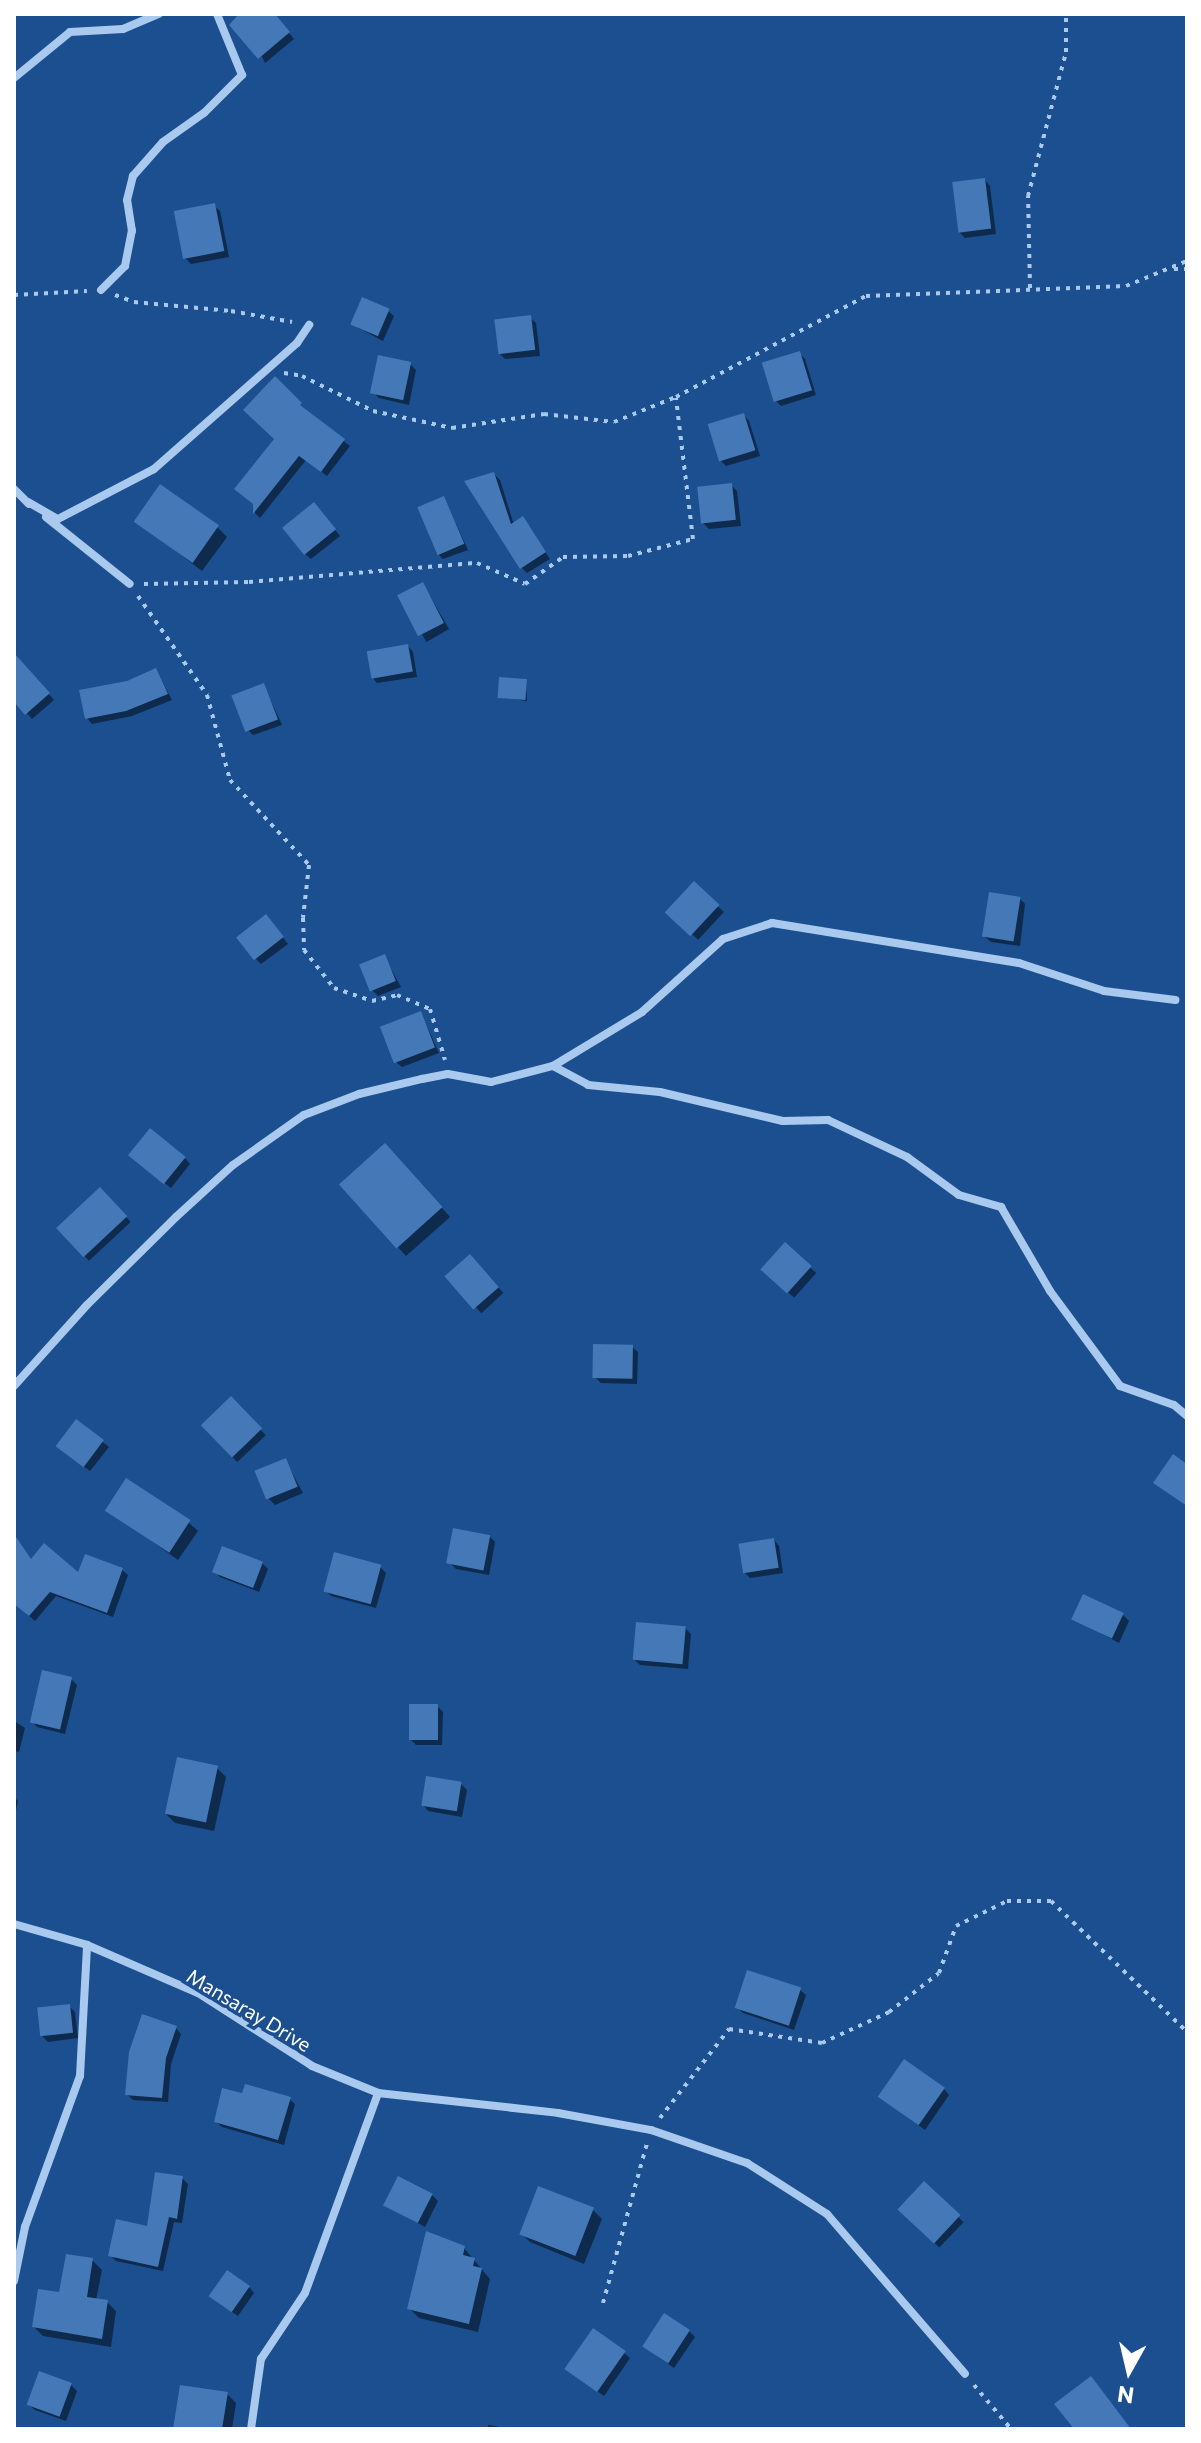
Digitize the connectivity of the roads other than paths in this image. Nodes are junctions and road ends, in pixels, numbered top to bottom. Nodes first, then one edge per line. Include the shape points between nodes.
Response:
1 (159, 14) edge
2 (217, 14) edge
3 (14, 78) edge
4 (101, 290) road end
5 (309, 325) road end
6 (14, 489) edge
7 (28, 502) junction
8 (130, 584) road end
9 (1175, 1000) dead end
10 (553, 1066) junction
11 (14, 1386) edge
12 (1187, 1416) edge
13 (14, 1924) edge
14 (87, 1945) junction
15 (378, 2093) junction
16 (14, 2281) edge
17 (965, 2374) road end
18 (251, 2429) edge

1 - 3 street via 123,29 70,32
2 - 4 street via 242,75 204,113 163,142 133,176 125,266
5 - 7 street via 297,343 154,469 58,519
6 - 7 street
7 - 8 street
9 - 10 street via 1104,991 1019,963 772,923 723,939 642,1012
10 - 11 street via 491,1082 448,1074 359,1094 304,1115 233,1165 87,1305
10 - 12 street via 588,1085 660,1092 783,1121 828,1120 907,1157 959,1195 1001,1207 1050,1291 1120,1386 1174,1405
13 - 14 street, Mansaray Drive
14 - 15 street, Mansaray Drive via 198,1993 302,2060
14 - 16 street via 80,2076 25,2227
15 - 17 street, Mansaray Drive via 558,2113 651,2130 747,2163 827,2214
15 - 18 street via 305,2293 261,2359

